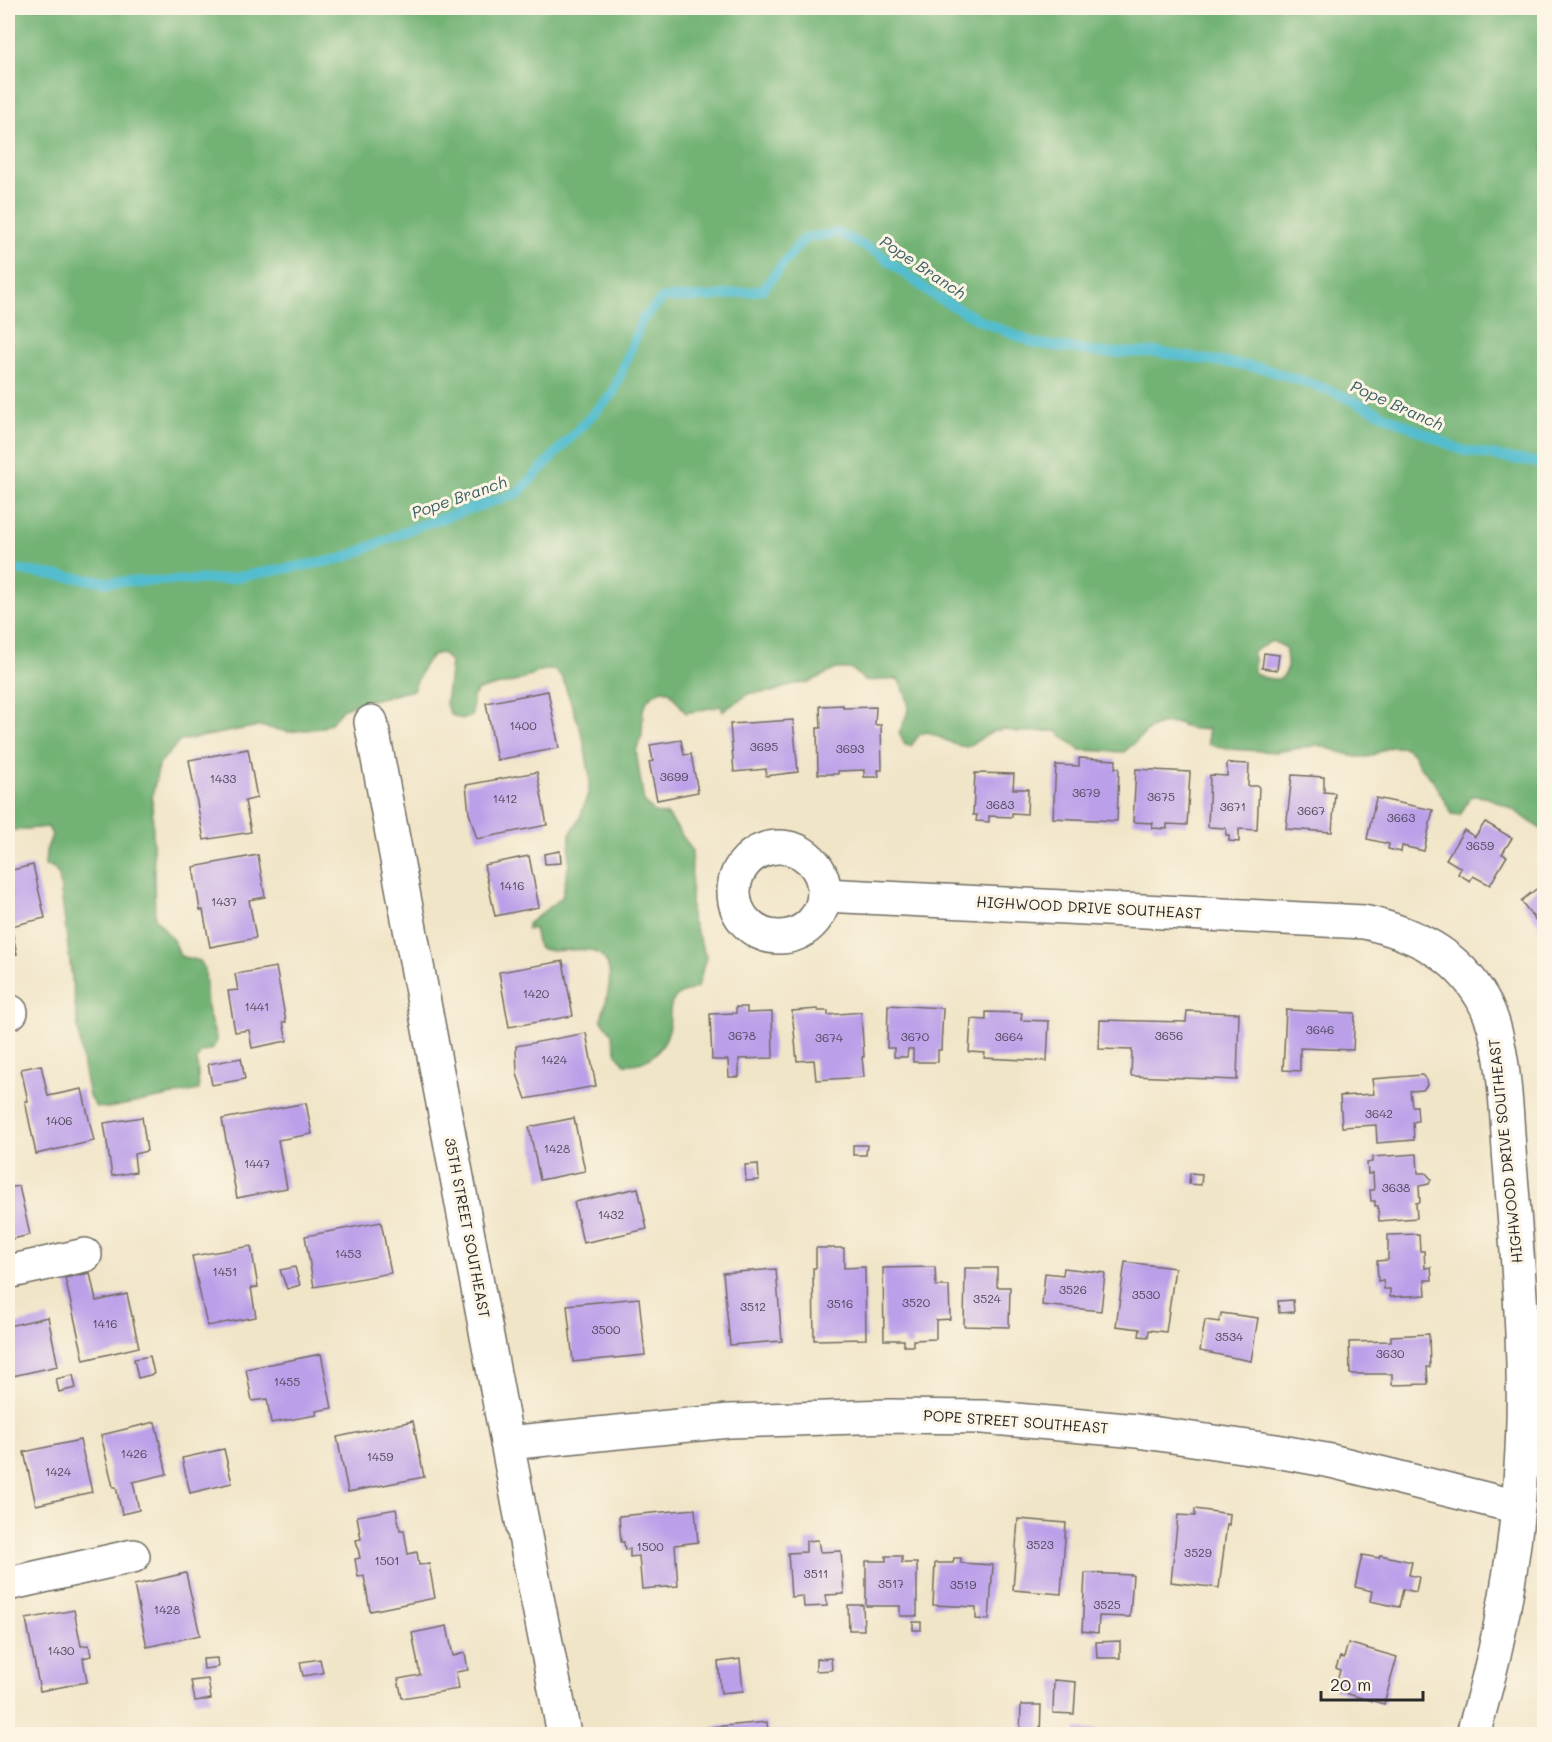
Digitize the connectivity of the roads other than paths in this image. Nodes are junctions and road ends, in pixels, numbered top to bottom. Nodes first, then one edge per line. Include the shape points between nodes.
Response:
1 (371, 722) dead end
2 (824, 894) dead end
3 (85, 1255) dead end
4 (8, 1272) edge
5 (507, 1443) junction
6 (1518, 1507) junction
7 (133, 1556) dead end
8 (8, 1584) edge
9 (564, 1734) edge
10 (1473, 1734) edge

1 - 5 street, 35TH STREET SOUTHEAST
2 - 6 street, HIGHWOOD DRIVE SOUTHEAST via 1364,922 1419,939 1455,963 1482,999 1501,1057 1521,1329
3 - 4 street
5 - 6 street, POPE STREET SOUTHEAST via 729,1421 890,1416 983,1418 1137,1431 1265,1449 1331,1461
5 - 9 street, 35TH STREET SOUTHEAST
6 - 10 street, HIGHWOOD DRIVE SOUTHEAST via 1498,1639
7 - 8 street

